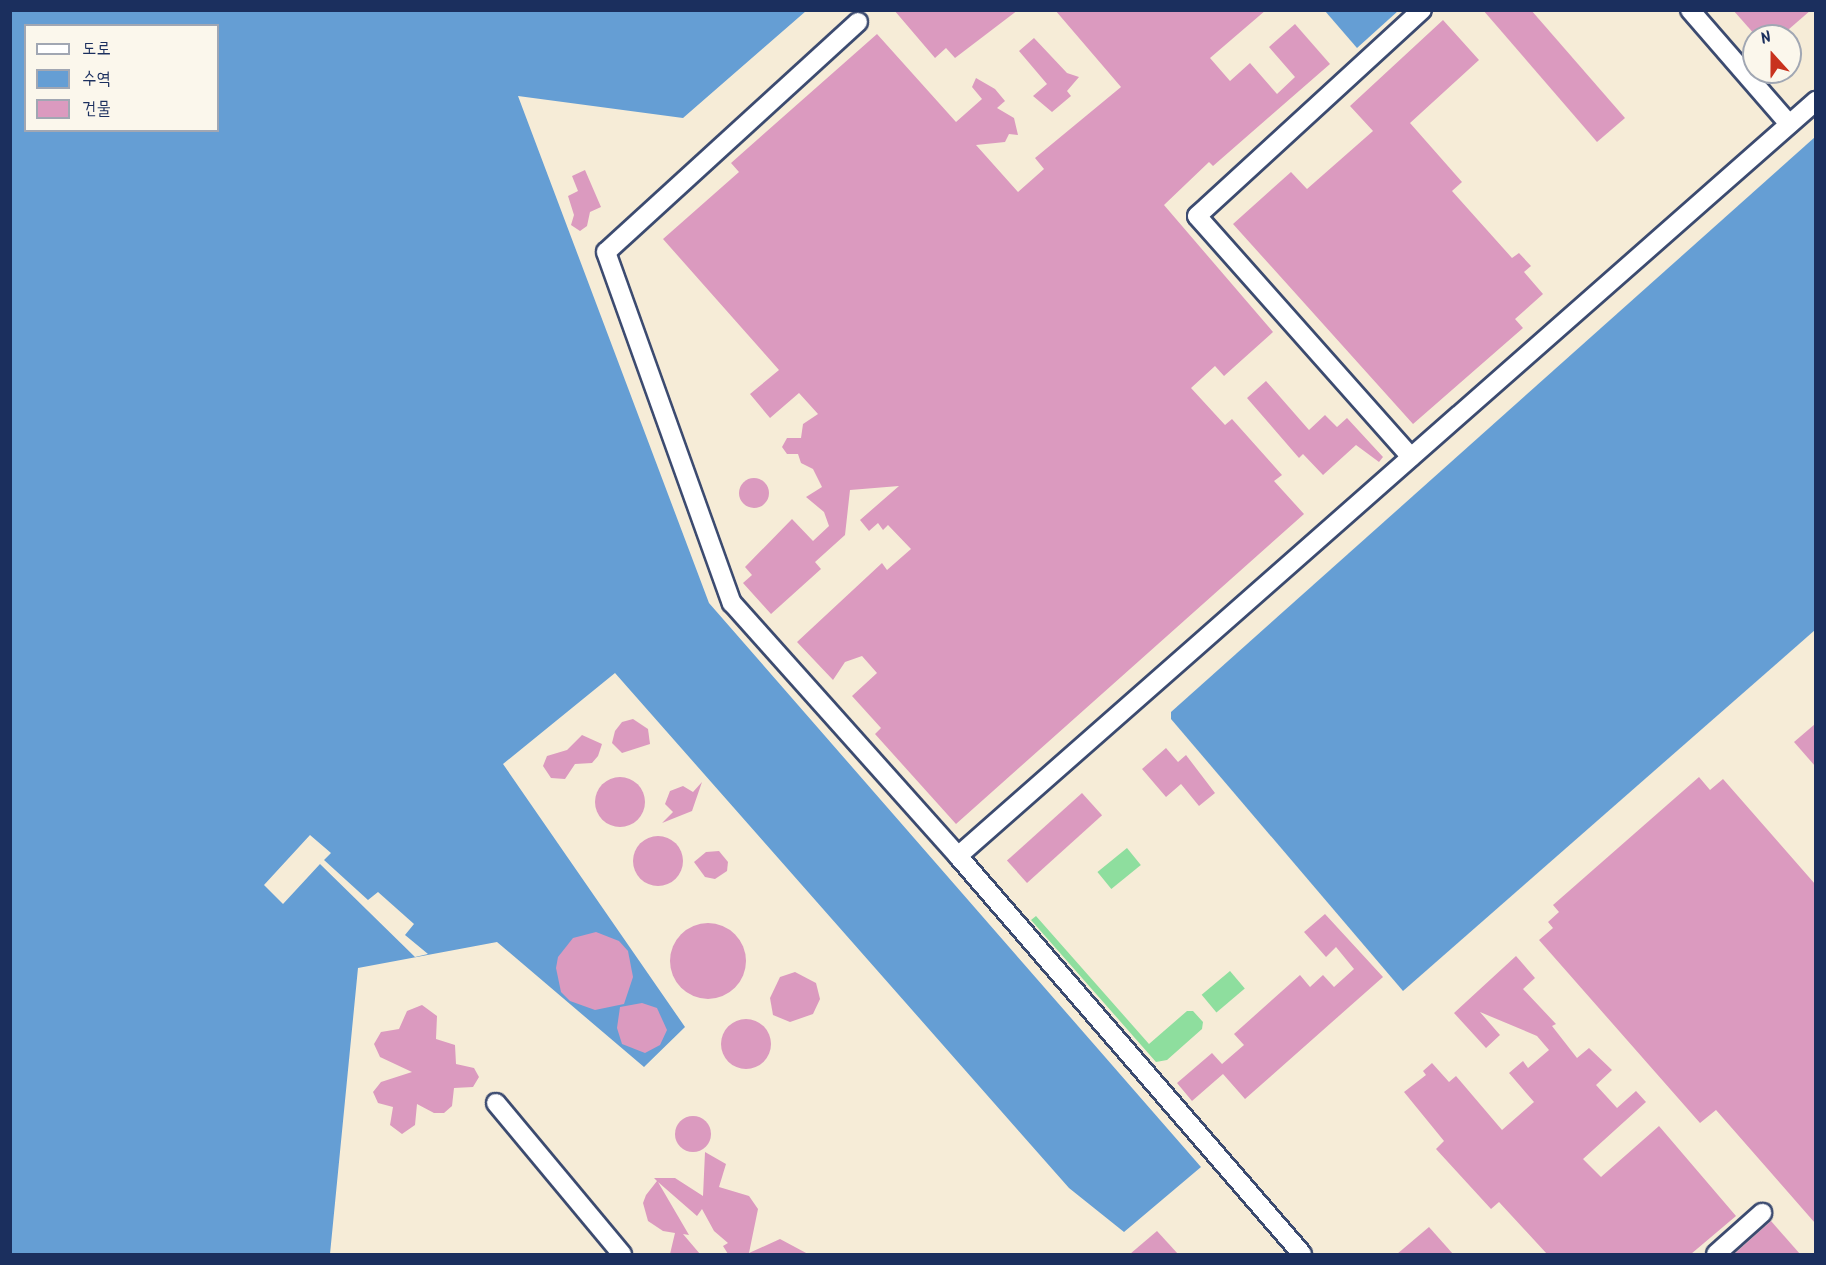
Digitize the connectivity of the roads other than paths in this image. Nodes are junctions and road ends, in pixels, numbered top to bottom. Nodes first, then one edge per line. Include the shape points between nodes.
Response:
1 (1422, 10) edge
2 (1690, 10) edge
3 (858, 22) dead end
4 (1815, 101) edge
5 (1789, 124) junction
6 (1410, 458) junction
7 (958, 856) junction
8 (496, 1102) dead end
9 (1762, 1213) dead end
10 (622, 1254) edge
11 (1302, 1254) edge
12 (1716, 1254) edge

1 - 6 street via 1197,216
2 - 5 street
3 - 7 street via 606,252 732,603
4 - 5 street
5 - 6 street
6 - 7 street
7 - 11 street
8 - 10 street
9 - 12 street

